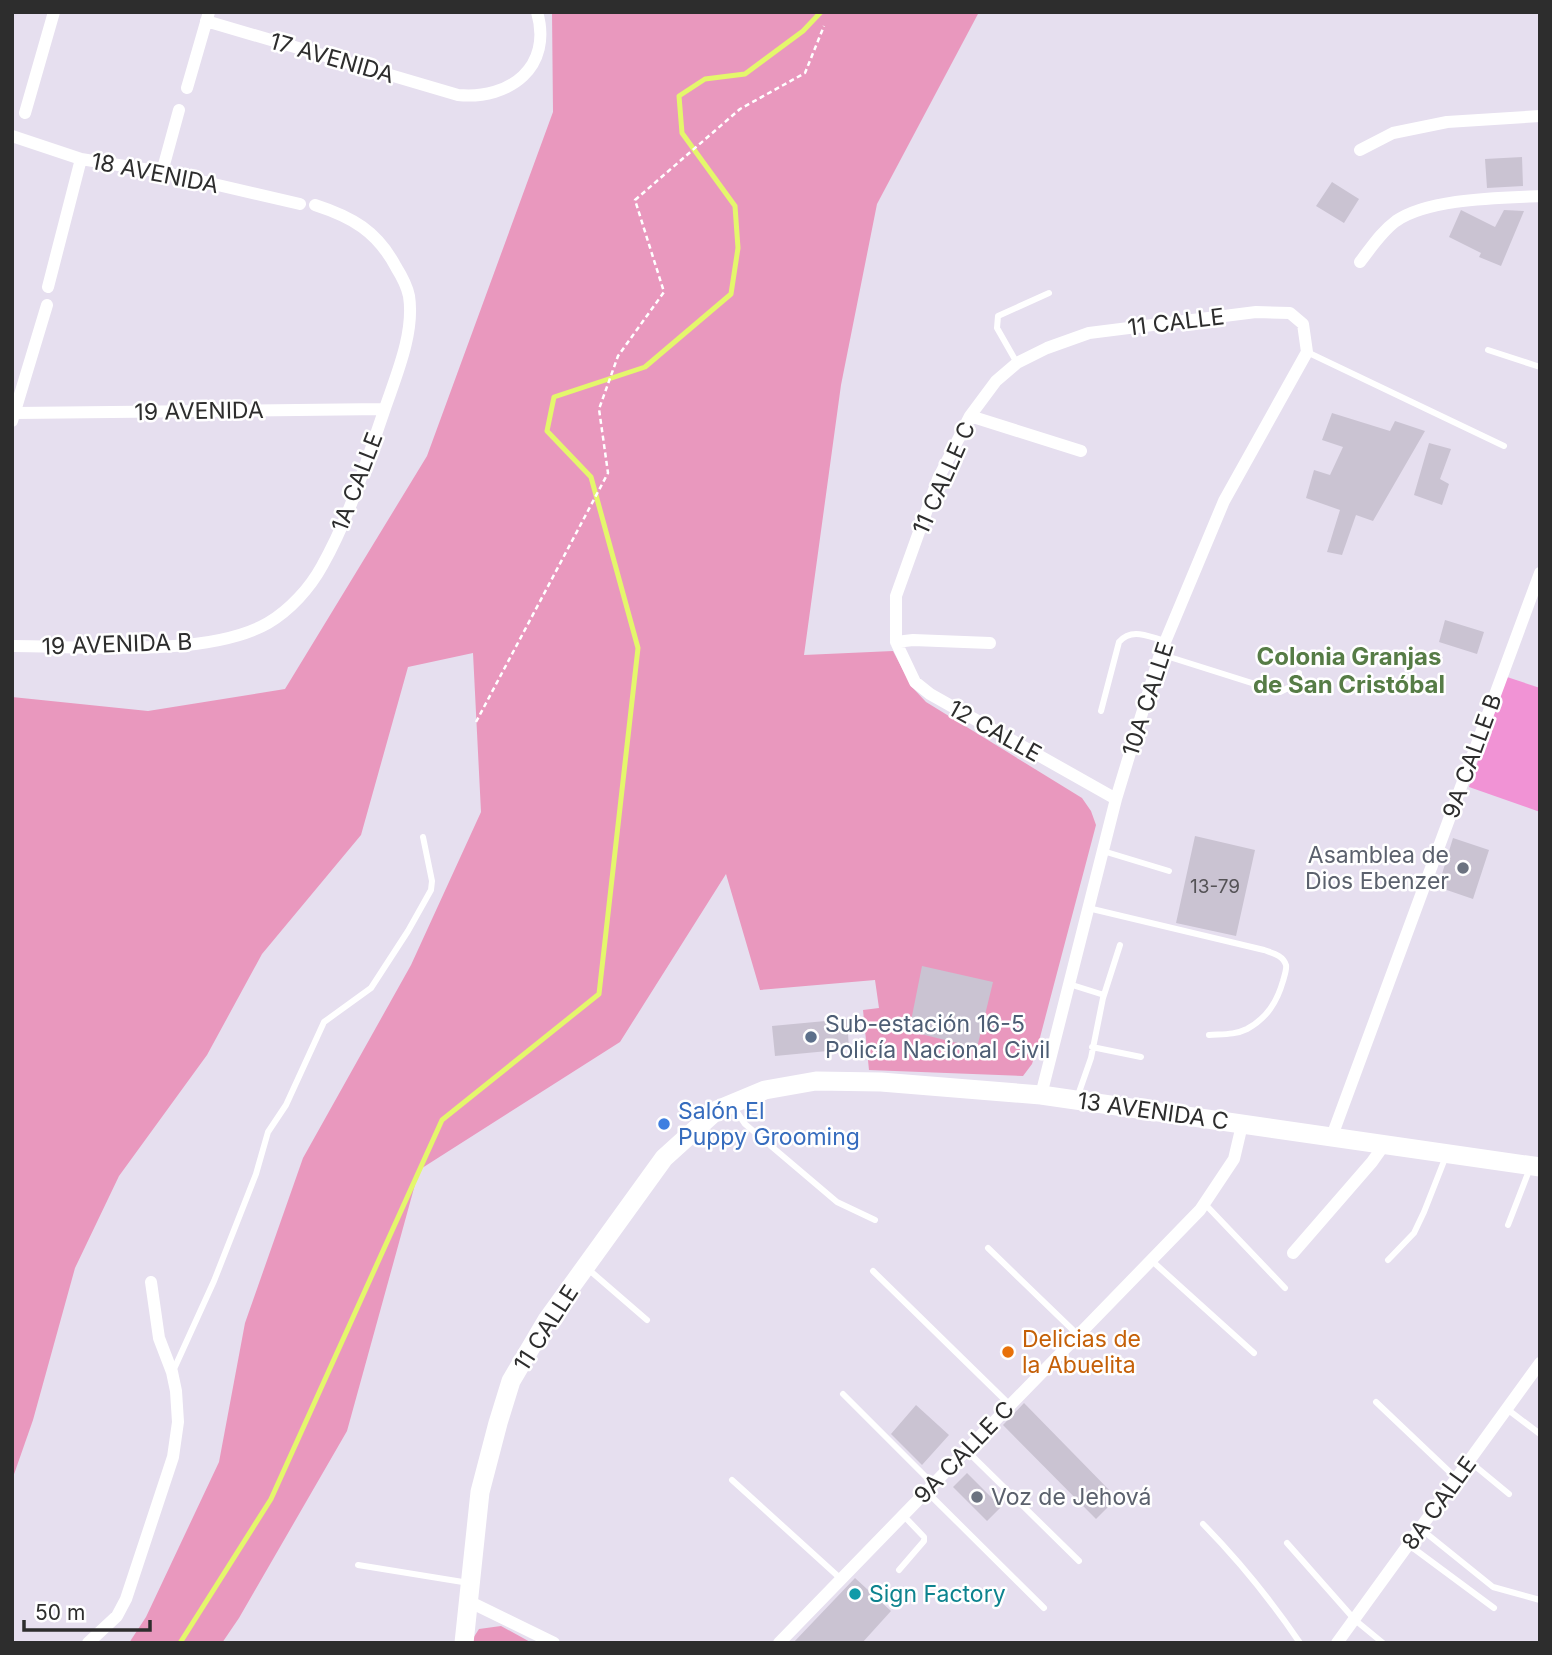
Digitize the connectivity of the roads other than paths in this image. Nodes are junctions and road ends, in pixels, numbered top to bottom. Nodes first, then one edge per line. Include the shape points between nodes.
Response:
1 (54, 12) edge
2 (537, 12) edge
3 (208, 17) edge
4 (187, 88) dead end
5 (179, 110) dead end
6 (25, 113) dead end
7 (1540, 116) edge
8 (12, 136) edge
9 (1360, 150) dead end
10 (81, 159) junction
11 (162, 172) junction
12 (1540, 196) edge
13 (300, 204) dead end
14 (315, 205) dead end
15 (1360, 262) dead end
16 (48, 287) dead end
17 (1049, 293) dead end
18 (47, 305) dead end
19 (1047, 348) joint
20 (1488, 350) dead end
21 (1307, 352) junction
22 (1017, 363) junction
23 (1540, 368) edge
24 (384, 409) junction
25 (970, 416) junction
26 (14, 417) edge
27 (1504, 446) dead end
28 (1081, 451) dead end
29 (1540, 573) edge
30 (221, 638) joint
31 (896, 642) junction
32 (990, 643) dead end
33 (12, 646) edge
34 (1163, 647) junction
35 (1299, 673) dead end
36 (1101, 711) dead end
37 (1116, 799) junction
38 (423, 836) dead end
39 (1103, 851) junction
40 (1169, 871) dead end
41 (1088, 908) junction
42 (1120, 945) dead end
43 (1069, 984) junction
44 (1104, 995) junction
45 (1209, 1035) dead end
46 (1092, 1047) junction
47 (1141, 1057) dead end
48 (765, 1090) joint
49 (1041, 1095) junction
50 (1077, 1100) junction
51 (731, 1104) junction
52 (1242, 1125) junction
53 (1332, 1136) junction
54 (1384, 1145) junction
55 (1446, 1154) junction
56 (1535, 1167) edge
57 (1204, 1203) junction
58 (875, 1220) dead end
59 (1508, 1225) dead end
60 (988, 1248) dead end
61 (1293, 1253) dead end
62 (1151, 1260) junction
63 (1388, 1260) dead end
64 (586, 1268) junction
65 (873, 1271) dead end
66 (151, 1282) dead end
67 (1285, 1288) dead end
68 (647, 1320) dead end
69 (1078, 1335) junction
70 (1254, 1353) dead end
71 (1540, 1363) edge
72 (173, 1372) junction
73 (843, 1394) dead end
74 (1376, 1402) dead end
75 (1010, 1405) junction
76 (1507, 1409) junction
77 (1540, 1434) edge
78 (966, 1450) junction
79 (1469, 1461) junction
80 (1457, 1478) junction
81 (732, 1479) dead end
82 (930, 1487) junction
83 (1508, 1494) dead end
84 (903, 1515) junction
85 (1203, 1524) dead end
86 (1421, 1529) junction
87 (1287, 1543) dead end
88 (1409, 1545) junction
89 (1079, 1561) dead end
90 (359, 1566) dead end
91 (899, 1570) dead end
92 (841, 1579) junction
93 (470, 1592) junction
94 (1540, 1600) edge
95 (1044, 1608) dead end
96 (1494, 1608) dead end
97 (1355, 1620) junction
98 (88, 1643) edge
99 (464, 1643) edge
100 (554, 1643) edge
101 (779, 1643) edge
102 (1300, 1643) edge
103 (1337, 1643) edge
104 (1383, 1643) edge

1 - 6 street
2 - 3 street, 17 AVENIDA via 541,43 526,74 498,93 478,97 458,95
3 - 4 street
5 - 11 street
7 - 9 street via 1447,122 1393,133
8 - 10 street, 18 AVENIDA
10 - 11 street, 18 AVENIDA
10 - 16 street
11 - 13 street, 18 AVENIDA
12 - 15 street via 1419,209 1377,238
14 - 24 street, 1A CALLE via 366,228 387,248 409,294 409,323
17 - 22 lane via 998,316 997,328
18 - 26 street
19 - 21 street, 11 CALLE via 1089,333 1256,312 1290,313 1303,324
19 - 22 street, 11 CALLE C
20 - 23 lane
21 - 27 lane
21 - 34 street, 10A CALLE via 1224,501
22 - 25 street, 11 CALLE C
24 - 26 street, 19 AVENIDA
24 - 30 street, 1A CALLE via 353,501 321,568 290,608 252,631
25 - 28 street
25 - 31 street, 11 CALLE C via 938,479 896,596
29 - 53 street, 9A CALLE B
30 - 33 street, 19 AVENIDA B via 178,647
31 - 32 street
31 - 37 street, 12 CALLE via 915,682 930,694
34 - 35 lane via 1280,692 1290,687
34 - 36 lane via 1134,632 1125,635 1119,642
34 - 37 street, 10A CALLE
37 - 39 street, 10A CALLE
38 - 72 lane via 431,890 371,988 324,1022 286,1105 268,1132 214,1281
39 - 40 lane
39 - 41 street, 10A CALLE
41 - 43 street, 10A CALLE
41 - 45 lane via 1281,956 1286,965 1284,975 1270,1010 1237,1033
42 - 44 lane
43 - 44 lane
43 - 49 street, 10A CALLE
44 - 46 lane
46 - 47 lane
46 - 50 lane
48 - 49 street, 13 AVENIDA C via 816,1082 881,1082
48 - 51 street, 11 CALLE
49 - 50 street, 13 AVENIDA C
50 - 52 street, 13 AVENIDA C
51 - 58 lane via 745,1124 837,1202
51 - 64 street, 11 CALLE via 717,1110 664,1158
52 - 53 street, 13 AVENIDA C
52 - 57 street, 9A CALLE C via 1234,1159
53 - 54 street, 13 AVENIDA C
54 - 55 street, 13 AVENIDA C
54 - 61 street
55 - 56 street, 13 AVENIDA C
55 - 63 lane via 1414,1233
56 - 59 lane
57 - 62 street, 9A CALLE C
57 - 67 lane
60 - 69 lane
62 - 69 street, 9A CALLE C
62 - 70 lane
64 - 68 lane
64 - 93 street, 11 CALLE via 547,1320 512,1381 480,1492
65 - 75 lane
66 - 72 street via 159,1338
69 - 75 street, 9A CALLE C
71 - 76 street, 8A CALLE
72 - 98 street via 178,1422 173,1457 127,1599 117,1616
73 - 82 lane
74 - 80 lane
75 - 78 street, 9A CALLE C
76 - 77 lane
76 - 79 street, 8A CALLE
78 - 82 street, 9A CALLE C
78 - 89 lane
79 - 80 street, 8A CALLE
79 - 83 lane
80 - 86 street, 8A CALLE
81 - 92 lane
82 - 84 street, 9A CALLE C
82 - 95 lane
84 - 91 lane via 924,1541
84 - 92 street, 9A CALLE C
85 - 102 lane via 1238,1560
86 - 88 street, 8A CALLE
86 - 94 lane via 1493,1587
87 - 97 lane
88 - 96 lane
88 - 97 street, 8A CALLE
90 - 93 lane
92 - 101 street, 9A CALLE C
93 - 99 street, 11 CALLE
93 - 100 street
97 - 103 street, 8A CALLE
97 - 104 lane

